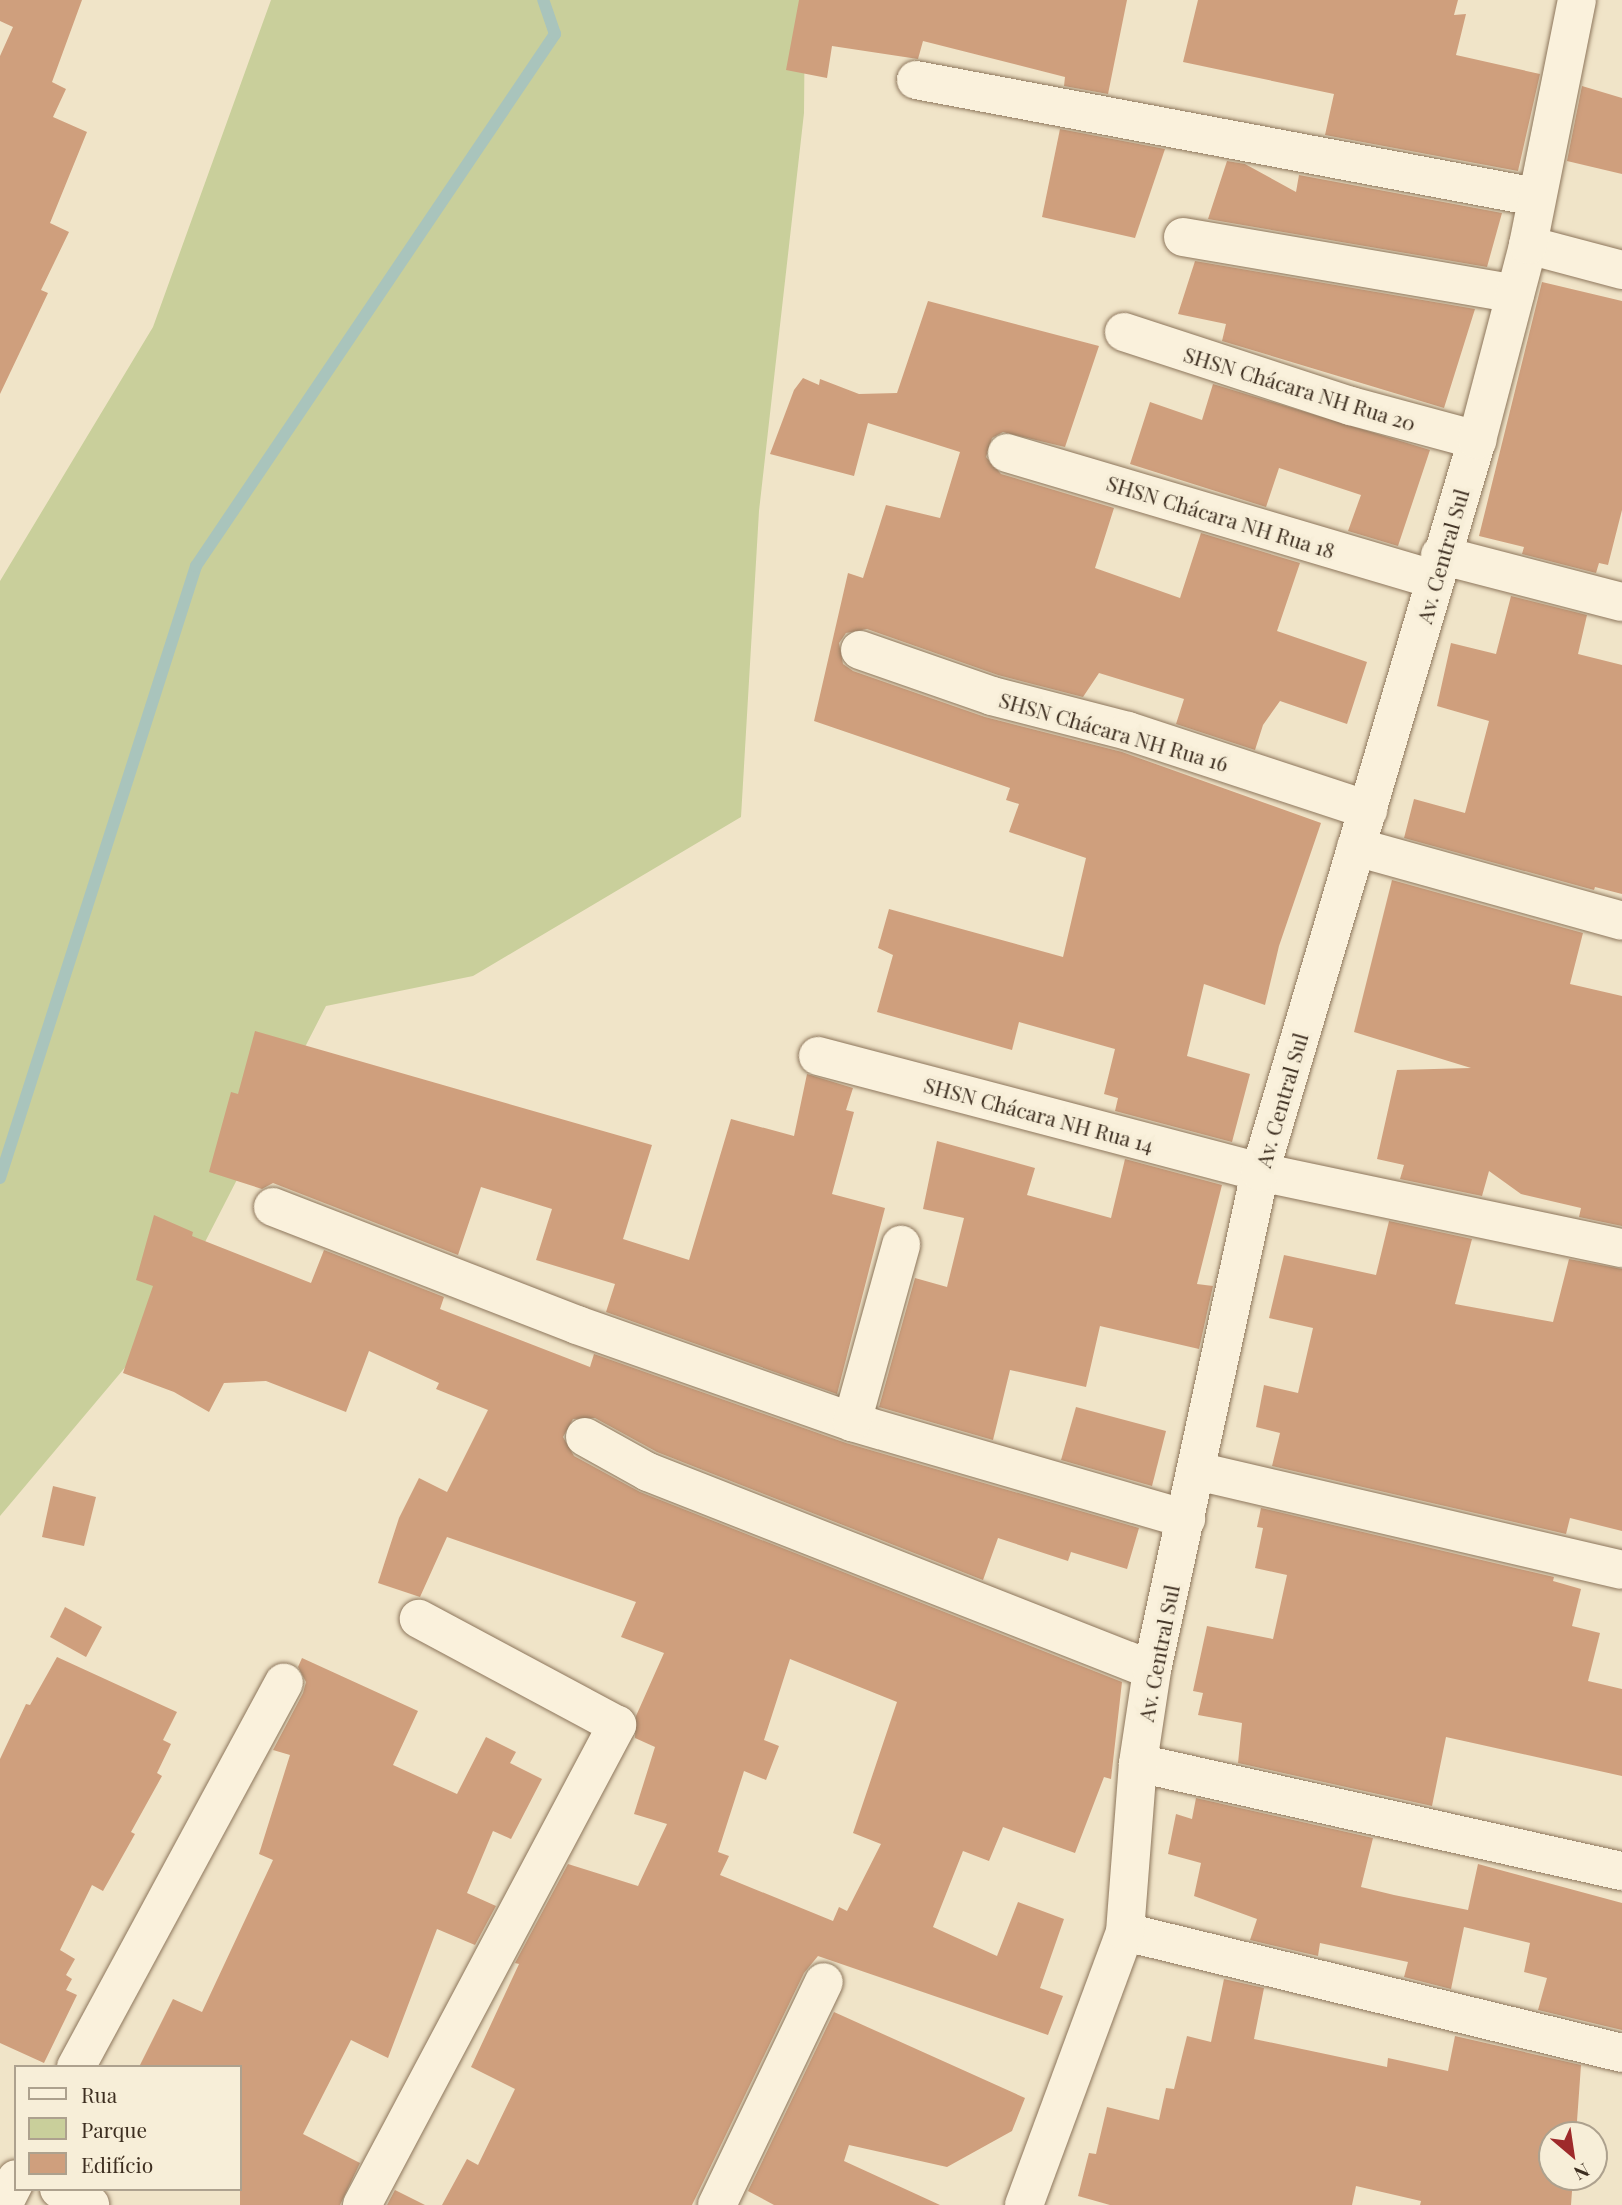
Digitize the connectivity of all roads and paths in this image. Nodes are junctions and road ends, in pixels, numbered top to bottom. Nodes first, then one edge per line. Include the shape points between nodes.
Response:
1 (1577, 0) edge
2 (916, 80) dead end
3 (1536, 197) junction
4 (1183, 237) dead end
5 (1528, 245) junction
6 (1622, 270) edge
7 (1515, 294) junction
8 (1124, 332) dead end
9 (1477, 440) junction
10 (1007, 453) dead end
11 (1437, 567) junction
12 (1622, 602) edge
13 (860, 650) dead end
14 (1368, 810) junction
15 (1356, 847) junction
16 (1622, 921) edge
17 (818, 1056) dead end
18 (1259, 1172) junction
19 (273, 1206) dead end
20 (901, 1245) dead end
21 (1622, 1248) edge
22 (852, 1422) junction
23 (585, 1437) dead end
24 (1197, 1471) junction
25 (1186, 1519) junction
26 (1622, 1570) edge
27 (419, 1619) dead end
28 (1152, 1670) junction
29 (284, 1684) dead end
30 (1138, 1763) junction
31 (1622, 1871) edge
32 (1125, 1932) junction
33 (824, 1982) dead end
34 (1622, 2053) edge
35 (77, 2065) edge
36 (14, 2183) edge
37 (63, 2191) edge
38 (1033, 2203) edge
39 (3, 2205) edge
40 (90, 2205) edge
41 (362, 2205) edge
42 (717, 2205) edge

1 - 3 street, Av. Central Sul
2 - 3 street
3 - 5 street, Av. Central Sul
4 - 7 street
5 - 6 street
5 - 7 street, Av. Central Sul
7 - 9 street, Av. Central Sul
8 - 9 street, SHSN Chácara NH Rua 20 via 1351,406
9 - 11 street, Av. Central Sul
10 - 11 street, SHSN Chácara NH Rua 18
11 - 12 street, SHSN Chácara NH Rua 18
11 - 14 street, Av. Central Sul
13 - 14 street, SHSN Chácara NH Rua 16 via 992,696 1128,731
14 - 15 street, Av. Central Sul
15 - 16 street
15 - 18 street, Av. Central Sul
17 - 18 street, SHSN Chácara NH Rua 14
18 - 21 street, SHSN Chácara NH Rua 14
18 - 24 street, Av. Central Sul
19 - 22 street via 577,1325
20 - 22 street
22 - 25 street
23 - 28 street via 648,1472
24 - 25 street, Av. Central Sul
24 - 26 street
25 - 28 street, Av. Central Sul
27 - 41 street via 617,1725
28 - 30 street, Av. Central Sul
29 - 35 street
30 - 31 street
30 - 32 street, Av. Central Sul
32 - 34 street
32 - 38 street, Av. Central Sul
33 - 42 street
36 - 39 street
37 - 40 street

